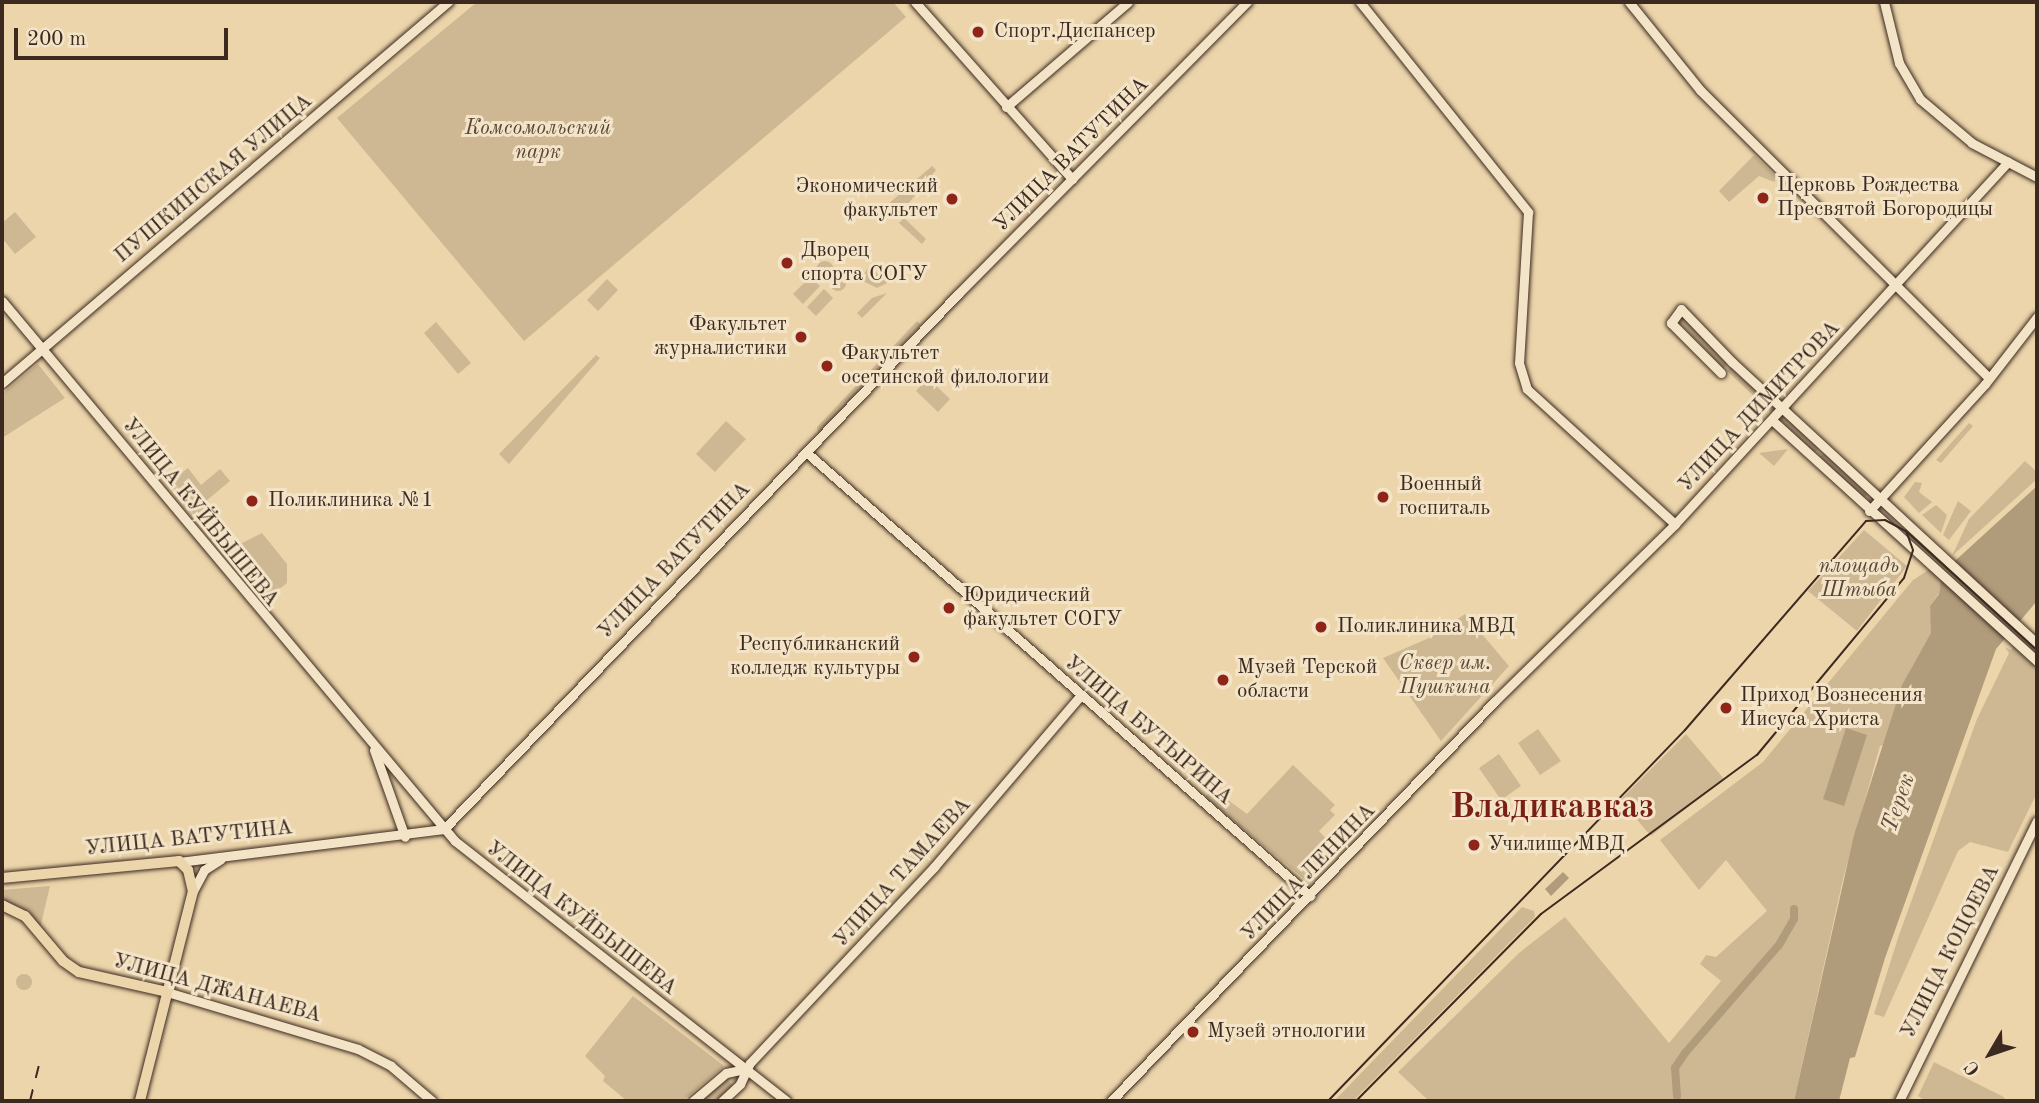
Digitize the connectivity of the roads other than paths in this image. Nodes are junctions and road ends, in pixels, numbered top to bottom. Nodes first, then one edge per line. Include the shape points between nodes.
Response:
1 (448, 2) edge
2 (915, 2) edge
3 (1128, 2) edge
4 (1247, 2) edge
5 (1360, 2) edge
6 (1629, 2) edge
7 (1884, 2) edge
8 (1006, 107) junction
9 (2008, 162) junction
10 (2037, 177) edge
11 (1072, 179) junction
12 (1898, 285) junction
13 (2, 302) edge
14 (2037, 317) edge
15 (41, 349) junction
16 (1721, 373) dead end
17 (1989, 378) junction
18 (2, 383) edge
19 (1783, 409) junction
20 (1772, 420) junction
21 (806, 452) junction
22 (1881, 499) junction
23 (1869, 511) junction
24 (1675, 524) junction
25 (2037, 643) edge
26 (2037, 661) edge
27 (1530, 668) joint
28 (1081, 695) junction
29 (372, 746) junction
30 (2037, 821) edge
31 (444, 829) junction
32 (405, 837) junction
33 (222, 858) junction
34 (179, 862) junction
35 (2, 878) edge
36 (193, 891) junction
37 (1310, 897) junction
38 (2, 905) edge
39 (167, 992) junction
40 (745, 1069) junction
41 (139, 1101) edge
42 (432, 1101) edge
43 (693, 1101) edge
44 (722, 1101) edge
45 (786, 1101) edge
46 (1111, 1101) edge
47 (1899, 1101) edge

1 - 15 main road, ПУШКИНСКАЯ УЛИЦА
2 - 8 main road
3 - 8 main road
4 - 11 main road, УЛИЦА ВАТУТИНА
5 - 24 main road via 1528,212 1519,363 1527,389
6 - 12 main road via 1700,90
7 - 9 main road via 1899,63 1911,88 1967,139
8 - 11 main road
9 - 10 main road
9 - 12 main road, УЛИЦА ДИМИТРОВА
11 - 21 main road, УЛИЦА ВАТУТИНА
12 - 17 main road
12 - 19 main road, УЛИЦА ДИМИТРОВА
13 - 15 main road, УЛИЦА КУЙБЫШЕВА
14 - 17 main road
15 - 18 main road, ПУШКИНСКАЯ УЛИЦА
15 - 29 main road, УЛИЦА КУЙБЫШЕВА
16 - 19 main road via 1671,323 1681,309
17 - 22 main road
19 - 20 main road, УЛИЦА ДИМИТРОВА
19 - 22 main road
20 - 23 main road
20 - 24 main road, УЛИЦА ДИМИТРОВА
21 - 28 main road, УЛИЦА БУТЫРИНА
21 - 31 main road, УЛИЦА ВАТУТИНА
22 - 23 main road
22 - 25 main road
23 - 26 main road
24 - 27 main road, УЛИЦА ДИМИТРОВА
27 - 37 main road, УЛИЦА ЛЕНИНА
28 - 37 main road, УЛИЦА БУТЫРИНА
28 - 40 main road, УЛИЦА ТАМАЕВА via 927,875
29 - 31 main road, УЛИЦА КУЙБЫШЕВА
29 - 32 main road, УЛИЦА КУЙБЫШЕВА
30 - 47 main road, УЛИЦА КОЦОЕВА
31 - 32 main road, УЛИЦА ВАТУТИНА
31 - 40 main road, УЛИЦА КУЙБЫШЕВА via 522,898
32 - 33 main road, УЛИЦА ВАТУТИНА
33 - 34 main road, УЛИЦА ВАТУТИНА
33 - 36 main road via 204,870
34 - 35 main road, УЛИЦА ВАТУТИНА
34 - 36 main road via 193,880
36 - 39 main road
37 - 46 main road, УЛИЦА ЛЕНИНА
38 - 39 main road, УЛИЦА ДЖАНАЕВА via 25,916 63,961 79,972
39 - 41 main road
39 - 42 main road, УЛИЦА ДЖАНАЕВА via 300,1029 381,1059
40 - 43 main road, УЛИЦА ТАМАЕВА via 726,1073
40 - 44 main road, УЛИЦА ТАМАЕВА via 740,1084
40 - 45 main road, УЛИЦА КУЙБЫШЕВА

